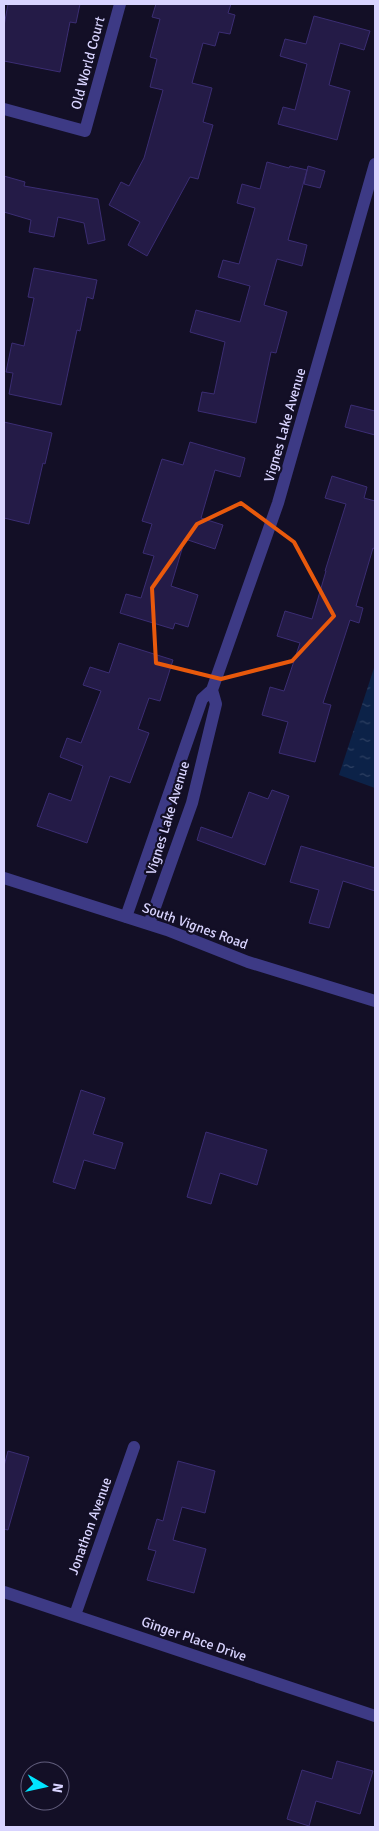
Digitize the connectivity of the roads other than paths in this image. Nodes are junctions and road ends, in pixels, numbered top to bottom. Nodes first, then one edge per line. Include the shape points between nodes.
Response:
1 (120, 4) edge
2 (4, 108) edge
3 (375, 164) edge
4 (212, 690) junction
5 (4, 878) edge
6 (126, 917) junction
7 (149, 924) junction
8 (375, 1002) edge
9 (134, 1447) dead end
10 (4, 1592) edge
11 (75, 1615) junction
12 (375, 1716) edge

1 - 2 street, Old World Court via 85,131
3 - 4 street, Vignes Lake Avenue via 278,503
4 - 6 street, Vignes Lake Avenue via 202,699
4 - 7 street, Vignes Lake Avenue via 216,704 192,803
5 - 6 street, South Vignes Road
6 - 7 street, South Vignes Road
7 - 8 street, South Vignes Road via 248,962
9 - 11 street, Jonathon Avenue
10 - 11 street, Ginger Place Drive
11 - 12 street, Ginger Place Drive

